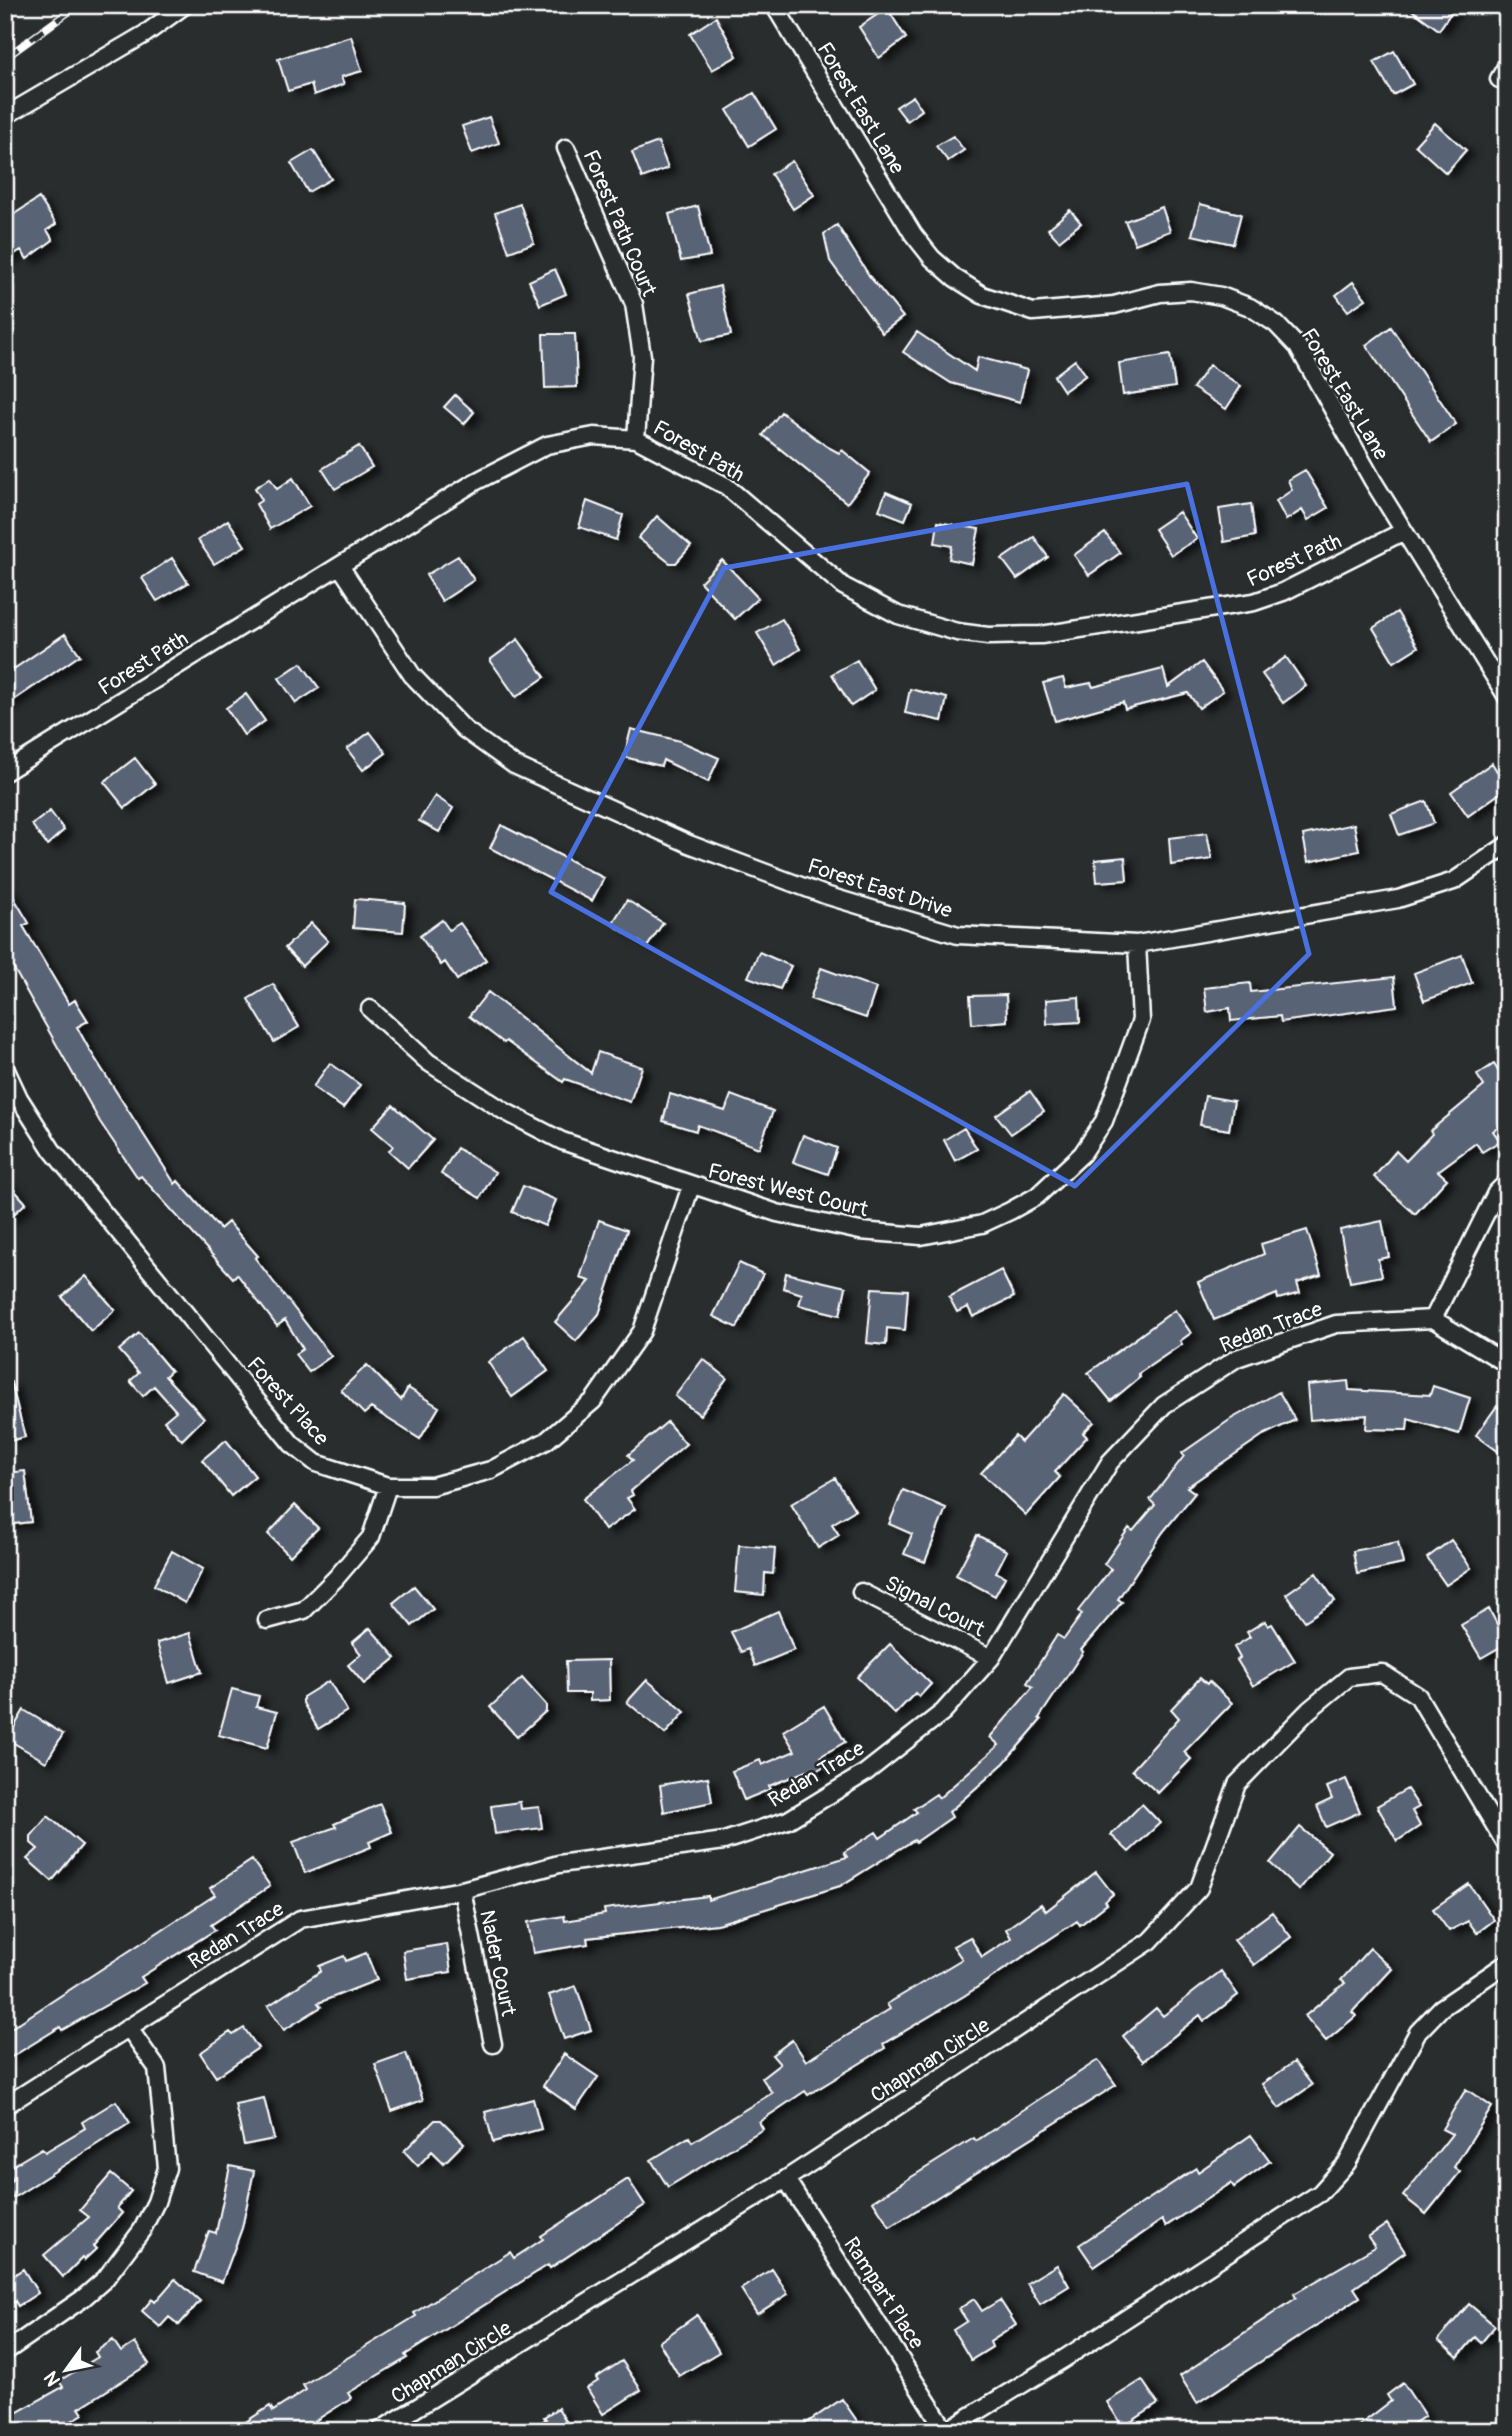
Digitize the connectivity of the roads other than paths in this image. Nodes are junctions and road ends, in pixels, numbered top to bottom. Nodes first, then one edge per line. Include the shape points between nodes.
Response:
1 (184, 5) edge
2 (774, 5) edge
3 (5, 116) edge
4 (566, 148) dead end
5 (636, 439) junction
6 (1404, 531) junction
7 (340, 566) junction
8 (1507, 697) edge
9 (5, 772) edge
10 (1507, 845) edge
11 (1137, 944) junction
12 (370, 1009) dead end
13 (5, 1068) edge
14 (19, 1098) junction
15 (5, 1107) edge
16 (1507, 1182) edge
17 (691, 1186) junction
18 (1433, 1319) junction
19 (1507, 1364) edge
20 (388, 1486) junction
21 (861, 1592) dead end
22 (267, 1620) dead end
23 (991, 1658) junction
24 (1507, 1846) edge
25 (462, 1890) junction
26 (1507, 1964) edge
27 (128, 2027) junction
28 (494, 2043) dead end
29 (5, 2106) edge
30 (786, 2179) junction
31 (5, 2352) edge
32 (379, 2431) edge
33 (946, 2431) edge

1 - 3 street via 145,34
2 - 6 street, Forest East Lane via 932,258 982,295 1033,312 1191,291 1250,307 1276,324 1298,347
4 - 5 street, Forest Path Court via 634,303 642,356
5 - 6 street, Forest Path via 726,486 819,567 870,601 927,625 978,635 1041,635 1254,602
5 - 7 street, Forest Path via 594,436 547,445 475,482
6 - 8 street, Forest East Lane
7 - 9 street, Forest Path
7 - 11 street, Forest East Drive via 412,675 441,708 488,748 541,780 689,844 825,895 958,935
10 - 11 street, Forest East Drive via 1454,881 1398,899
11 - 17 street, Forest West Court via 1141,1020 1104,1121 1061,1176 1010,1211 952,1232 891,1236 777,1213
12 - 17 street, Forest West Court via 428,1062 504,1111 562,1141
13 - 14 street, Forest Place
14 - 15 street
14 - 20 street, Forest Place via 52,1150 292,1444 316,1463
16 - 18 street via 1496,1193
17 - 20 street, Forest Place via 642,1331 593,1401 546,1441 491,1470 432,1486
18 - 19 street
18 - 23 street, Redan Trace via 1336,1324 1237,1358 1164,1405 1110,1462
20 - 22 street via 371,1537 336,1578 304,1610
21 - 23 street, Signal Court
23 - 25 street, Redan Trace via 943,1712 865,1773 788,1820 724,1841 559,1864
24 - 30 street, Chapman Circle via 1418,1696 1382,1673 1349,1677 1309,1710 1237,1784 1199,1888 1150,1941
25 - 27 street, Redan Trace via 300,1919
25 - 28 street, Nader Court
26 - 33 street via 1441,2008 1418,2032 1347,2163 1320,2193
27 - 29 street, Redan Trace
27 - 31 street via 157,2068 167,2168 156,2202 142,2230 105,2279
30 - 32 street, Chapman Circle
30 - 33 street, Rampart Place

